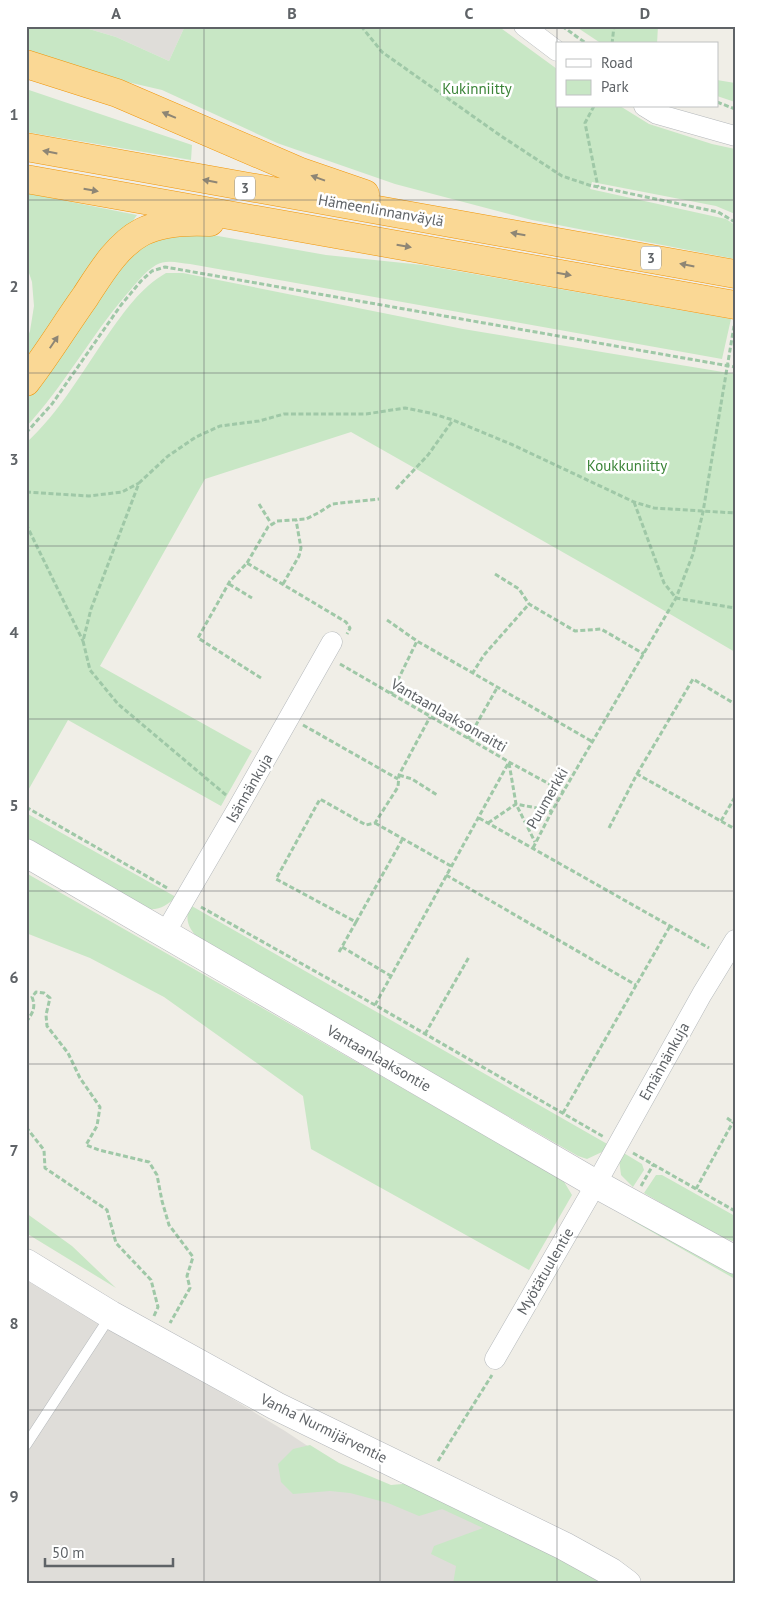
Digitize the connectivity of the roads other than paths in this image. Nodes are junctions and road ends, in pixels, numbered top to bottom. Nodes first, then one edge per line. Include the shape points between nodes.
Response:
1 (524, 26) edge
2 (556, 50) edge
3 (26, 64) edge
4 (647, 108) edge
5 (735, 136) edge
6 (26, 147) edge
7 (26, 179) edge
8 (281, 224) junction
9 (465, 225) junction
10 (735, 274) edge
11 (735, 305) edge
12 (26, 382) edge
13 (333, 645) road end
14 (26, 853) edge
15 (164, 933) junction
16 (729, 948) edge
17 (596, 1184) junction
18 (735, 1260) edge
19 (26, 1263) edge
20 (111, 1315) junction
21 (495, 1365) road end
22 (26, 1445) edge
23 (628, 1584) edge

1 - 2 street
9 -> 3 highway via 338,186 117,93
4 - 5 street via 657,114
9 -> 6 highway, Hämeenlinnanväylä / 3
7 -> 8 highway, Hämeenlinnanväylä / 3
8 -> 11 highway, Hämeenlinnanväylä / 3
12 -> 8 highway via 116,253 142,232 155,227 202,222
10 -> 9 highway, Hämeenlinnanväylä / 3
13 - 15 street, Isännänkuja
14 - 15 main road, Vantaanlaaksontie
15 - 17 main road, Vantaanlaaksontie
16 - 17 street, Emännänkuja
17 - 18 main road, Vantaanlaaksontie
17 - 21 street, Myötätuulentie
19 - 20 main road, Vanha Nurmijärventie
20 - 22 lane
20 - 23 main road, Vanha Nurmijärventie via 276,1406 564,1546

